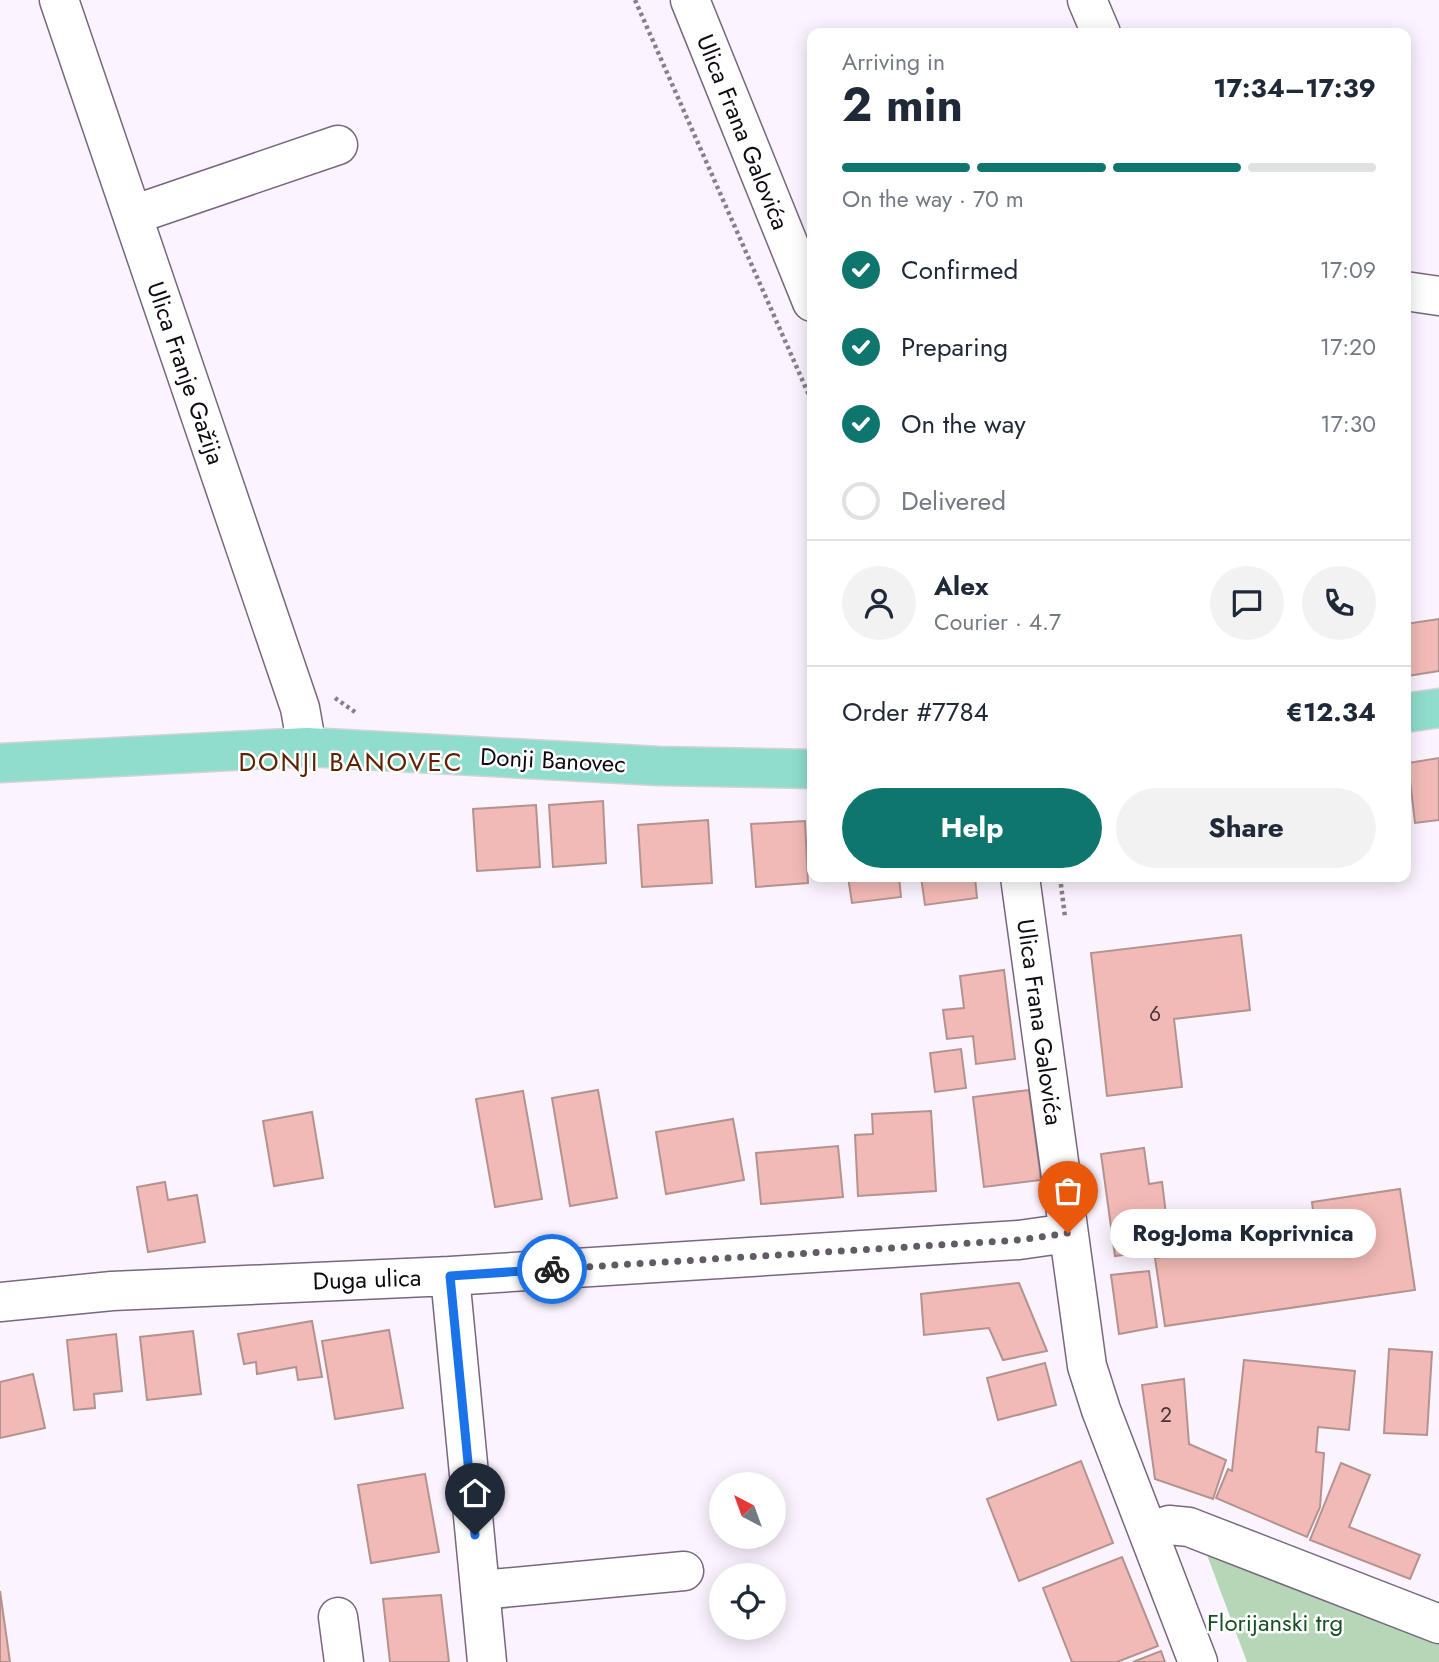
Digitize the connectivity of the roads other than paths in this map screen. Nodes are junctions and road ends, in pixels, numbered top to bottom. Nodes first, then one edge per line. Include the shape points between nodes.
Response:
1 (59, 0) edge
2 (690, 0) edge
3 (1087, 0) edge
4 (1099, 28) edge
5 (338, 145) dead end
6 (133, 215) junction
7 (807, 290) edge
8 (1411, 292) edge
9 (1439, 296) edge
10 (1439, 708) edge
11 (1411, 712) edge
12 (307, 747) junction
13 (0, 763) edge
14 (807, 769) edge
15 (1021, 882) edge
16 (1068, 1233) junction
17 (450, 1276) junction
18 (0, 1302) edge
19 (1150, 1531) junction
20 (684, 1571) dead end
21 (481, 1590) junction
22 (338, 1617) dead end
23 (1439, 1624) edge
24 (344, 1662) edge
25 (487, 1662) edge
26 (1198, 1662) edge

1 - 6 street, Ulica Franje Gažija
2 - 7 street, Ulica Frana Galovića
3 - 4 street
5 - 6 street
6 - 12 street, Ulica Franje Gažija via 300,708
8 - 9 street
10 - 11 main road
12 - 13 main road, Donji Banovec
12 - 14 main road, Donji Banovec via 659,766
15 - 16 street, Ulica Frana Galovića
16 - 17 street, Duga ulica via 1019,1240
16 - 19 street, Ulica Frana Galovića via 1087,1366
17 - 18 street, Duga ulica via 113,1291
17 - 21 street
19 - 23 street via 1169,1525 1189,1527
19 - 26 street
20 - 21 street
21 - 25 street
22 - 24 street

